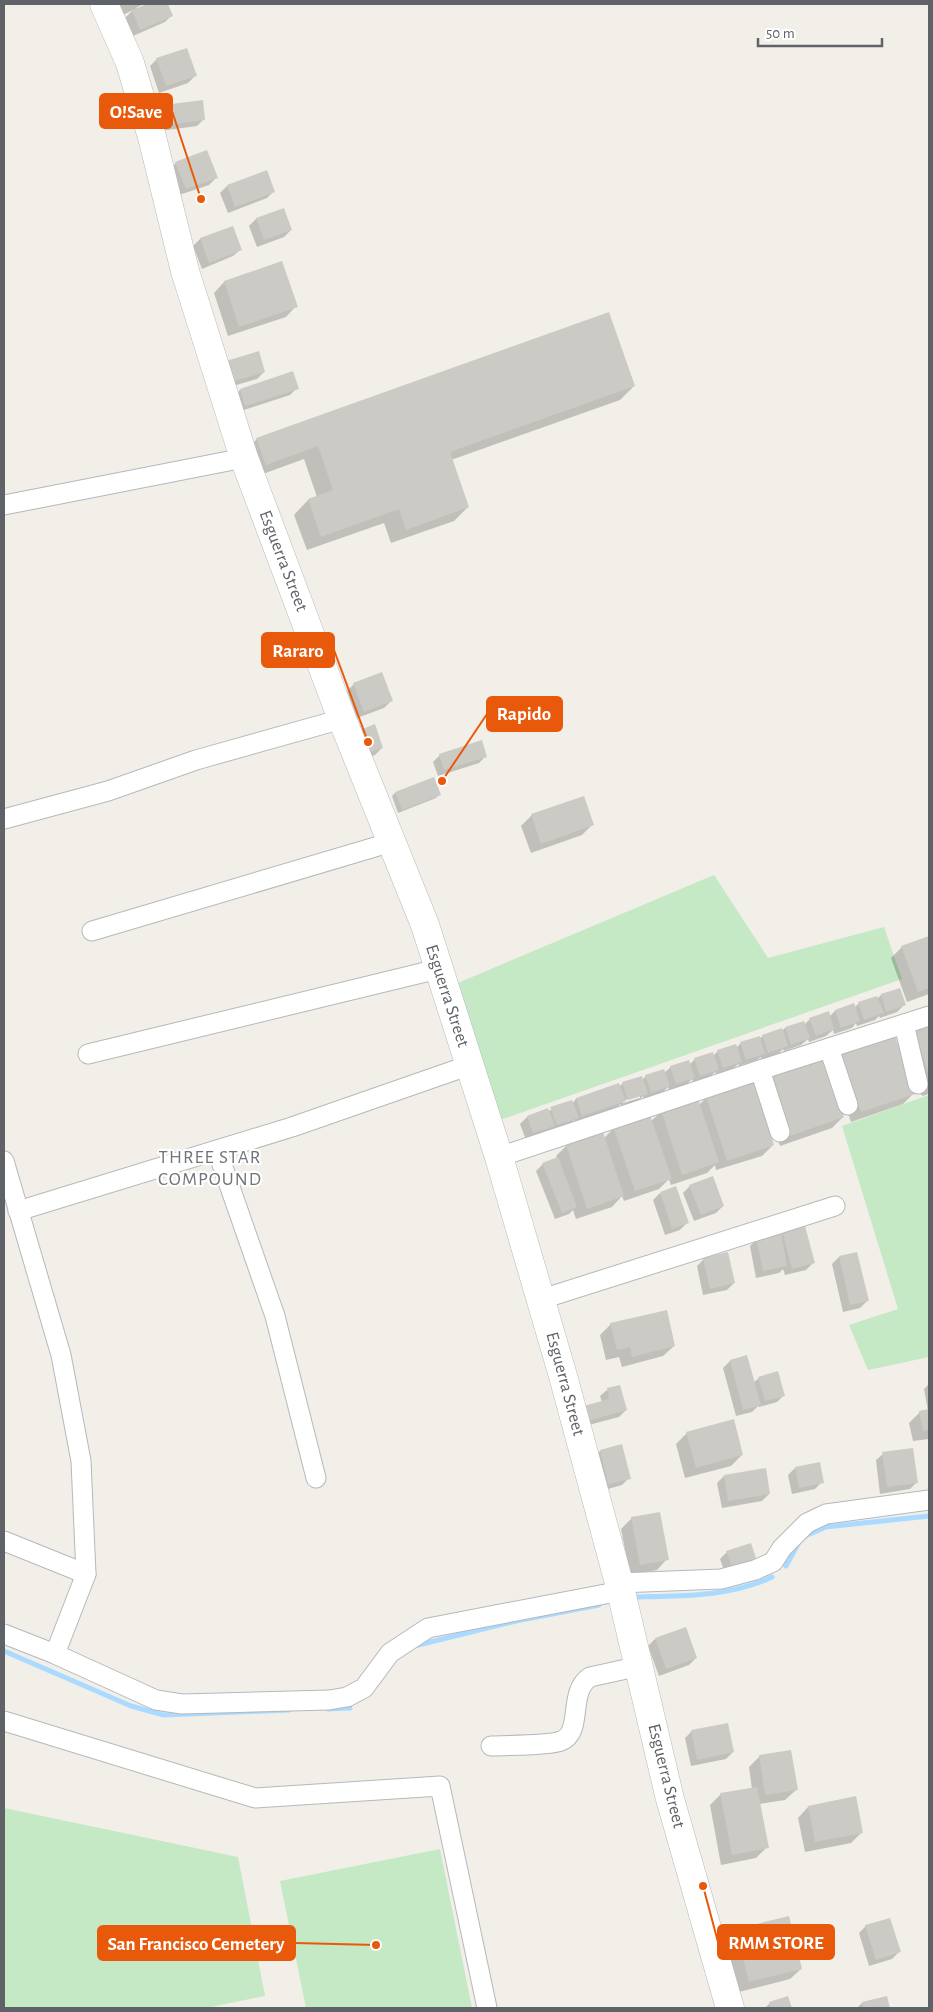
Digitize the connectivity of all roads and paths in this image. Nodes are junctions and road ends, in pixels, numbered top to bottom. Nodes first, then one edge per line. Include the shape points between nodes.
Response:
1 (104, 4) edge
2 (244, 458) junction
3 (4, 505) edge
4 (342, 719) junction
5 (4, 820) edge
6 (392, 842) junction
7 (92, 931) dead end
8 (438, 969) junction
9 (929, 1016) edge
10 (904, 1024) junction
11 (830, 1048) junction
12 (88, 1054) dead end
13 (470, 1065) junction
14 (760, 1070) junction
15 (918, 1084) dead end
16 (848, 1105) dead end
17 (780, 1132) dead end
18 (217, 1150) junction
19 (499, 1157) junction
20 (4, 1161) edge
21 (836, 1206) dead end
22 (18, 1212) junction
23 (542, 1299) junction
24 (316, 1478) dead end
25 (929, 1500) edge
26 (4, 1541) edge
27 (86, 1574) junction
28 (620, 1587) junction
29 (4, 1634) edge
30 (55, 1654) junction
31 (640, 1666) junction
32 (4, 1721) edge
33 (491, 1746) dead end
34 (487, 2008) edge
35 (730, 2008) edge

1 - 2 main road, Esguerra Street via 130,63 185,270
2 - 3 street
2 - 4 main road, Esguerra Street
4 - 5 street via 196,760 108,791
4 - 6 main road, Esguerra Street
6 - 7 street
6 - 8 main road, Esguerra Street
8 - 12 street
8 - 13 main road, Esguerra Street
9 - 10 street
10 - 11 street
10 - 15 street
11 - 14 street
11 - 16 street
13 - 18 street via 292,1128
13 - 19 main road, Esguerra Street
14 - 17 street
14 - 19 street
18 - 22 street
18 - 24 street via 276,1316
19 - 23 main road, Esguerra Street
20 - 22 street
21 - 23 street
22 - 27 street via 61,1355 81,1461
23 - 28 main road, Esguerra Street
25 - 28 street via 826,1514 807,1523 773,1562 756,1570 722,1579
26 - 27 street
27 - 30 street
28 - 30 street via 428,1628 390,1653 364,1688 347,1697 329,1700 166,1702
28 - 31 main road, Esguerra Street
29 - 30 street
31 - 33 street via 584,1681 577,1693 573,1730 564,1740 553,1744
31 - 35 main road, Esguerra Street via 670,1799
32 - 34 street via 255,1798 440,1786

